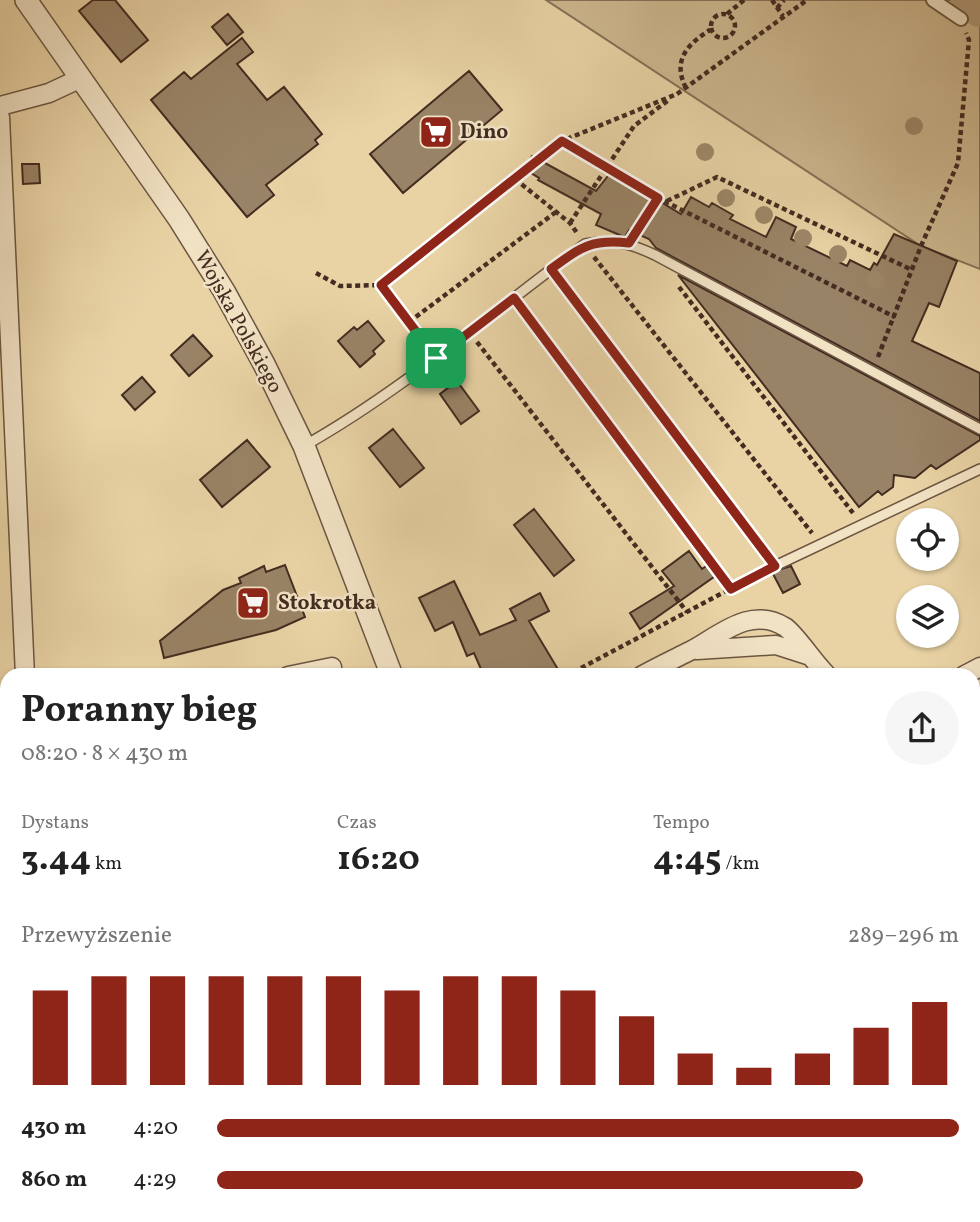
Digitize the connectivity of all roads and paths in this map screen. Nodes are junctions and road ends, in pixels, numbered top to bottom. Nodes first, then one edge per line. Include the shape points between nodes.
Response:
1 (26, 0) edge
2 (744, 0) edge
3 (772, 0) edge
4 (784, 0) edge
5 (807, 0) edge
6 (933, 0) edge
7 (777, 8) junction
8 (727, 14) junction
9 (783, 17) junction
10 (961, 19) joint
11 (710, 30) junction
12 (81, 78) junction
13 (686, 88) junction
14 (677, 94) junction
15 (0, 106) edge
16 (0, 117) edge
17 (562, 141) junction
18 (604, 167) junction
19 (515, 179) junction
20 (658, 198) junction
21 (666, 201) junction
22 (556, 212) junction
23 (569, 223) junction
24 (629, 243) junction
25 (585, 244) junction
26 (655, 255) junction
27 (551, 269) junction
28 (912, 270) junction
29 (316, 273) dead end
30 (381, 285) junction
31 (514, 298) junction
32 (895, 317) junction
33 (409, 322) junction
34 (469, 332) junction
35 (436, 358) junction
36 (872, 372) junction
37 (980, 429) edge
38 (304, 446) junction
39 (980, 469) edge
40 (862, 525) junction
41 (822, 544) junction
42 (775, 566) junction
43 (731, 589) junction
44 (687, 612) junction
45 (691, 651) junction
46 (807, 655) junction
47 (332, 667) dead end
48 (24, 668) edge
49 (327, 668) edge
50 (389, 668) edge
51 (581, 668) edge
52 (657, 668) edge
53 (820, 668) edge

1 - 12 street, Wojska Polskiego
2 - 8 path
3 - 7 path
4 - 7 path
5 - 9 path
6 - 10 street
7 - 9 path
8 - 11 path via 716,16
8 - 11 path via 735,23 731,35 719,38
9 - 13 path
10 - 28 path via 969,40 958,163
11 - 13 path via 687,47 680,62
12 - 15 street via 50,93
12 - 38 street, Wojska Polskiego via 224,290
13 - 14 path
14 - 17 path
14 - 18 path via 634,126
16 - 48 street
17 - 18 path
17 - 19 path
18 - 20 path
18 - 23 path
19 - 22 path
19 - 30 path
20 - 21 path
20 - 24 path
21 - 28 path via 717,177
21 - 32 path
22 - 23 path
22 - 33 path
23 - 25 path
24 - 25 lane via 605,240
24 - 26 lane
25 - 27 lane
25 - 41 path
26 - 36 lane
26 - 40 path
27 - 31 lane
27 - 42 path
28 - 32 path
29 - 30 path via 340,286
30 - 33 path
31 - 34 lane
31 - 43 path
32 - 36 path
33 - 35 path
34 - 35 lane
34 - 44 path
35 - 38 lane
36 - 37 lane
38 - 50 street, Wojska Polskiego
39 - 40 lane
40 - 41 lane
41 - 42 lane
42 - 43 path
43 - 44 path
44 - 51 path
45 - 46 street via 776,645
45 - 46 street via 732,626 755,620 786,627
45 - 52 street
46 - 53 street
47 - 49 street

